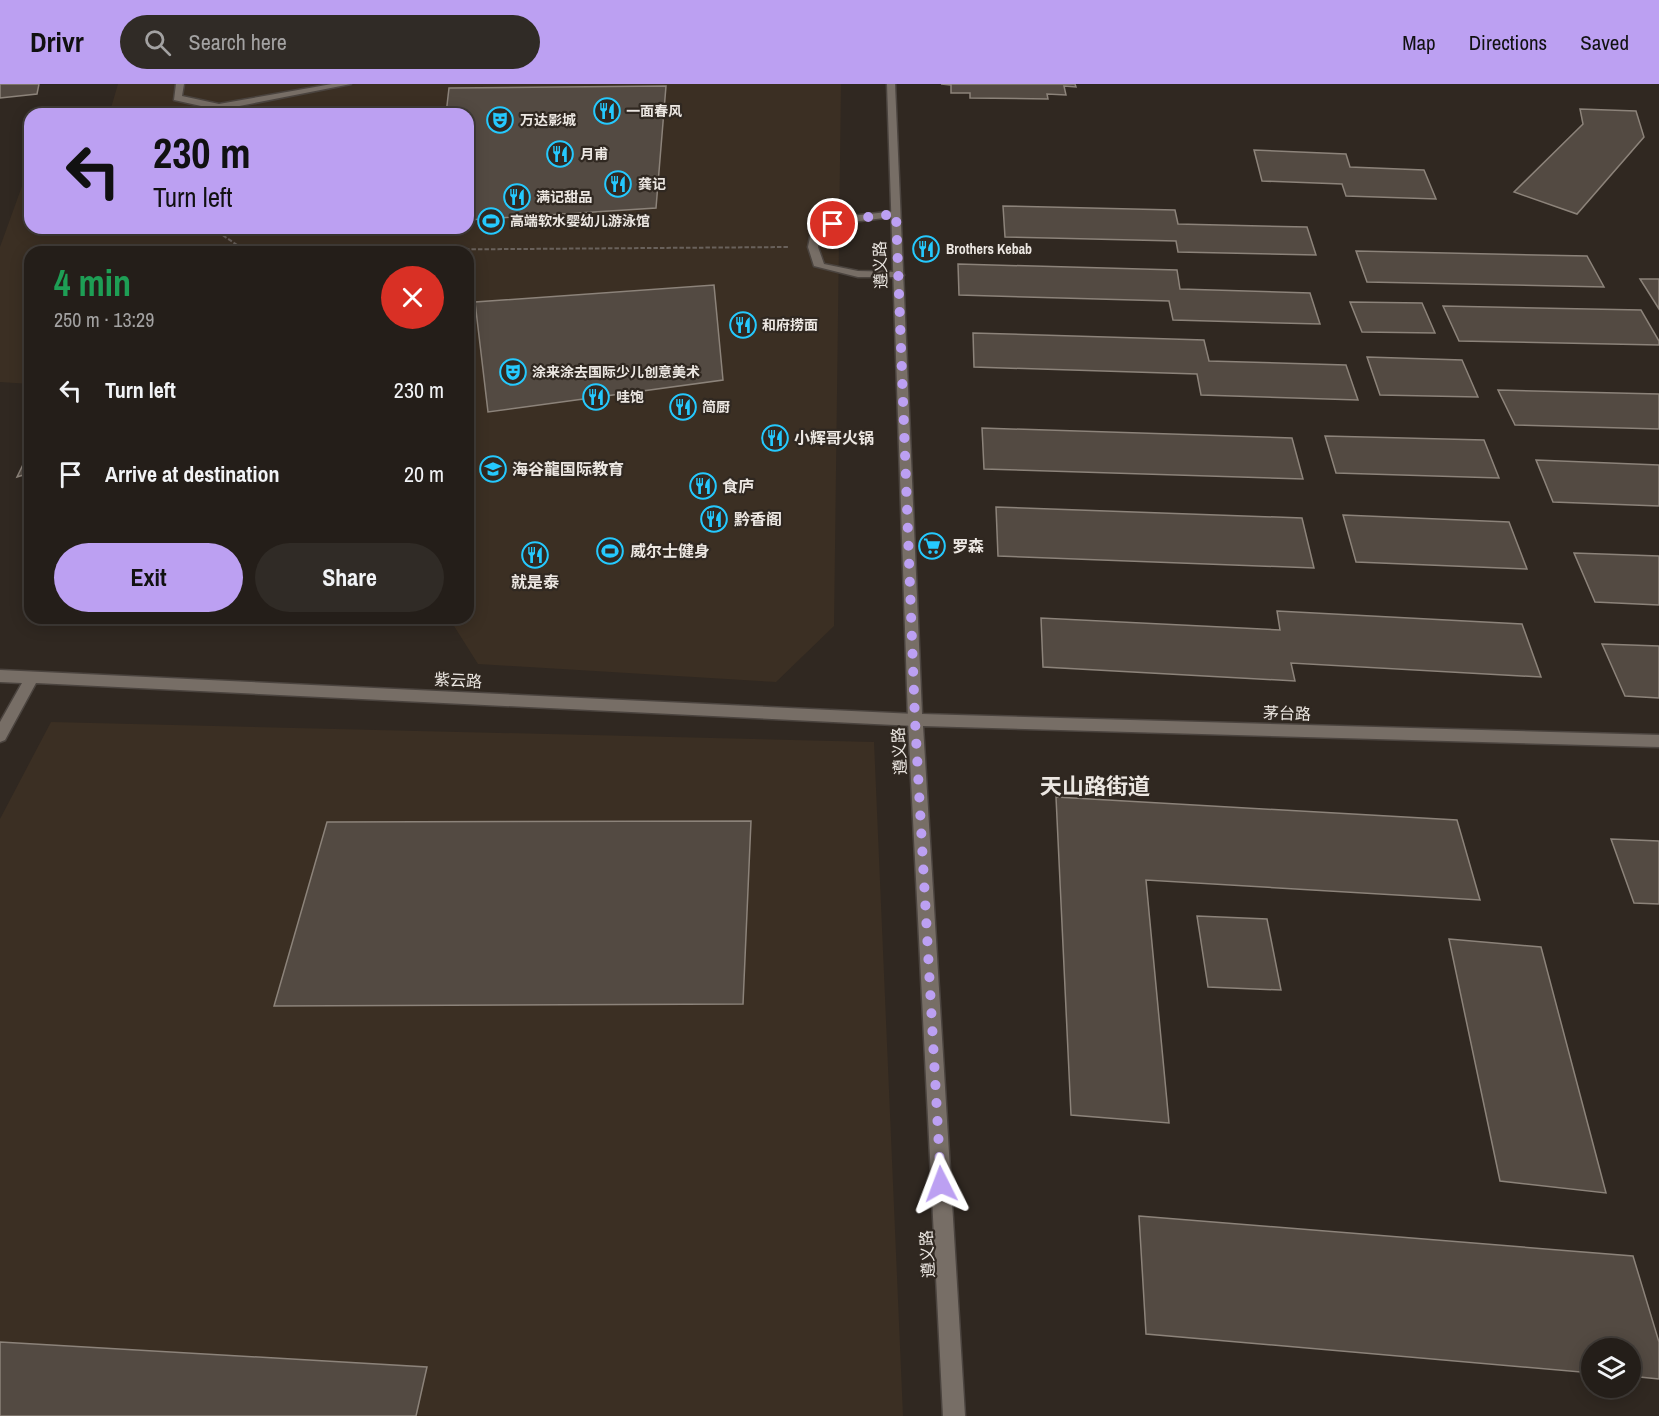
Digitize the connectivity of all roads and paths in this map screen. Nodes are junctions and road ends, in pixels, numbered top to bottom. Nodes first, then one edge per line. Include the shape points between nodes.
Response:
1 (180, 84) edge
2 (347, 84) edge
3 (891, 84) edge
4 (896, 214) junction
5 (221, 234) edge
6 (239, 246) edge
7 (813, 247) junction
8 (474, 249) edge
9 (898, 275) junction
10 (0, 676) edge
11 (32, 678) junction
12 (915, 720) junction
13 (0, 736) edge
14 (1659, 741) edge
15 (954, 1416) edge

1 - 2 street via 177,98 219,107
3 - 4 street, 遵义路
4 - 7 street via 851,219 816,229
4 - 9 street, 遵义路
5 - 6 path
7 - 8 path
7 - 9 street via 819,266 858,274
9 - 12 street, 遵义路
10 - 11 street, 紫云路
11 - 12 street, 紫云路
11 - 13 street
12 - 14 street, 茅台路
12 - 15 street, 遵义路

